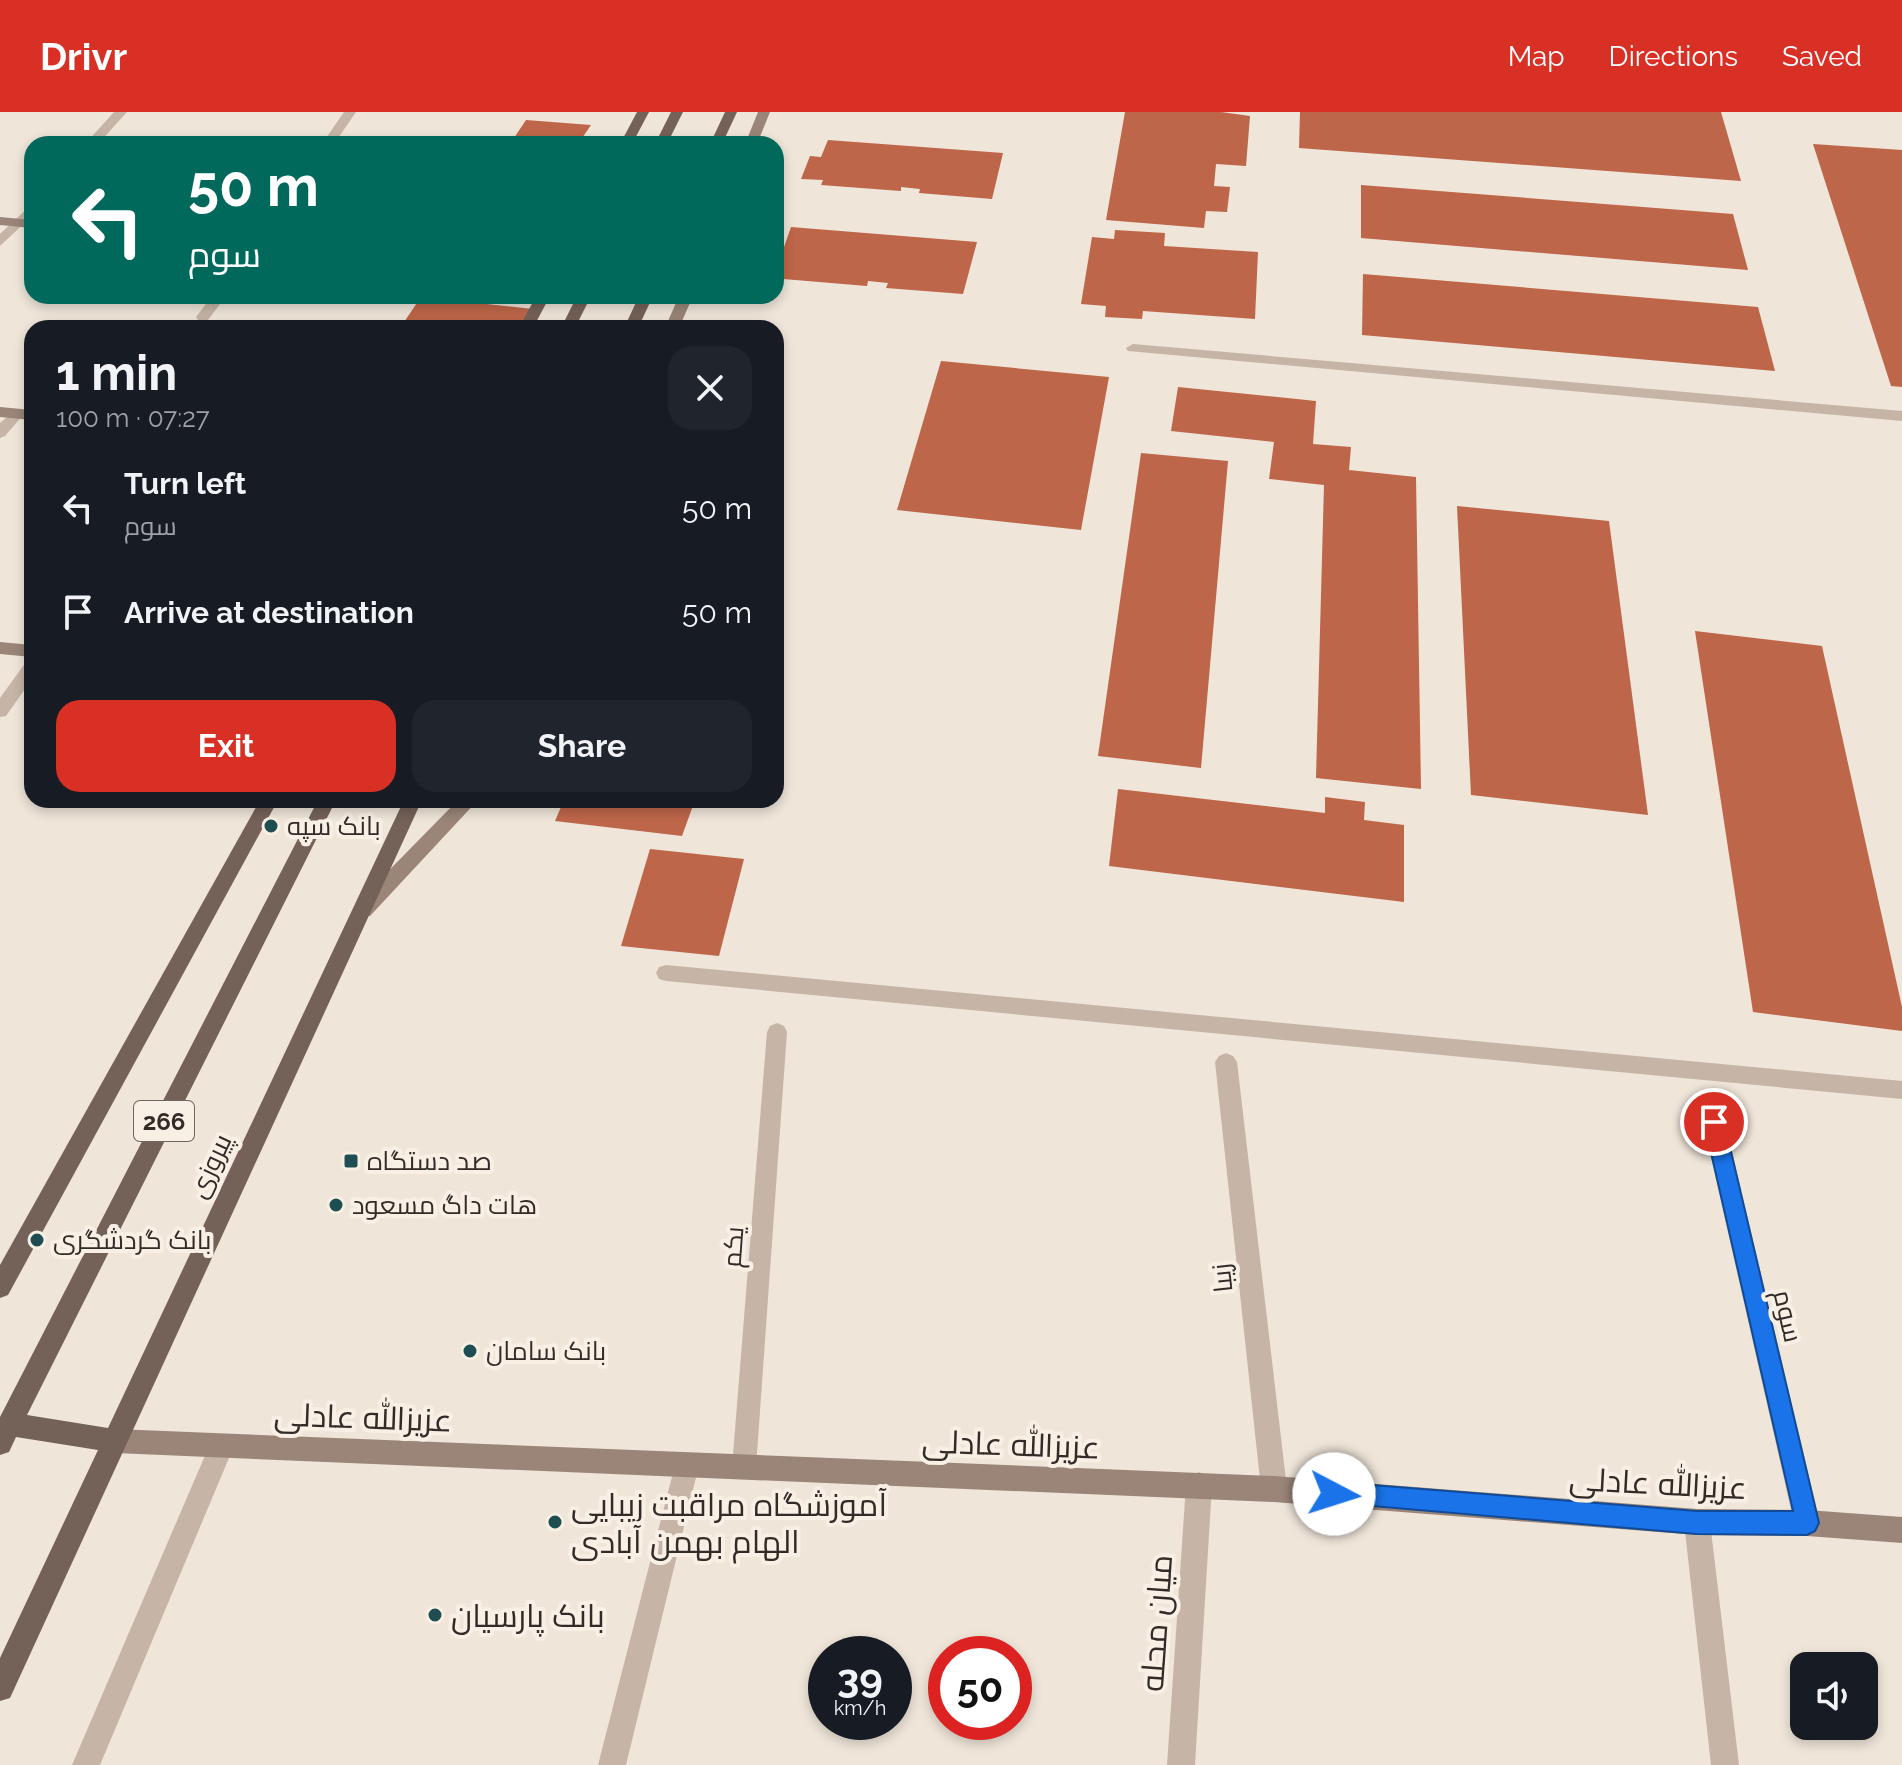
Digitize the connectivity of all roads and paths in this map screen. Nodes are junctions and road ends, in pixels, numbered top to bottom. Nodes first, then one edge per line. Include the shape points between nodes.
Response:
1 (121, 112) edge
2 (350, 112) edge
3 (643, 112) edge
4 (677, 112) edge
5 (731, 112) edge
6 (764, 112) edge
7 (98, 136) edge
8 (334, 136) edge
9 (630, 136) edge
10 (665, 136) edge
11 (720, 136) edge
12 (754, 136) edge
13 (0, 221) edge
14 (24, 223) edge
15 (24, 224) edge
16 (0, 242) edge
17 (213, 304) edge
18 (203, 317) dead end
19 (1133, 348) dead end
20 (16, 414) edge
21 (1902, 416) edge
22 (0, 433) edge
23 (0, 648) edge
24 (24, 650) edge
25 (24, 677) edge
26 (0, 711) edge
27 (265, 808) edge
28 (323, 808) edge
29 (409, 808) edge
30 (461, 808) edge
31 (363, 910) junction
32 (666, 973) dead end
33 (777, 1032) dead end
34 (1226, 1062) dead end
35 (1902, 1090) edge
36 (1714, 1122) dead end
37 (0, 1287) edge
38 (5, 1433) edge
39 (115, 1441) junction
40 (222, 1446) junction
41 (687, 1465) junction
42 (744, 1467) junction
43 (1199, 1485) junction
44 (1274, 1489) junction
45 (1697, 1522) junction
46 (1807, 1523) junction
47 (1902, 1530) edge
48 (0, 1688) edge
49 (86, 1765) edge
50 (612, 1765) edge
51 (1181, 1765) edge
52 (1725, 1765) edge

1 - 7 street
2 - 8 street
3 - 9 main road
4 - 10 main road
5 - 11 main road
6 - 12 main road
13 - 14 main road
15 - 16 street
17 - 18 street
19 - 21 street
20 - 22 street
23 - 24 main road
25 - 26 street
27 - 37 main road
28 - 38 main road, 266
29 - 31 main road, پیروزی
30 - 31 main road
31 - 39 main road, پیروزی
32 - 35 street
33 - 42 street, یکم
34 - 44 street, زیبا
36 - 46 street, سوم
38 - 39 main road
39 - 40 main road, عزیزالله عادلی
39 - 48 main road, پیروزی
40 - 41 main road, عزیزالله عادلی
40 - 49 street
41 - 42 main road, عزیزالله عادلی
41 - 50 street
42 - 43 main road, عزیزالله عادلی
43 - 44 main road, عزیزالله عادلی
43 - 51 street, میان محله
44 - 45 main road, عزیزالله عادلی
45 - 46 main road, عزیزالله عادلی
45 - 52 street
46 - 47 main road, عزیزالله عادلی

